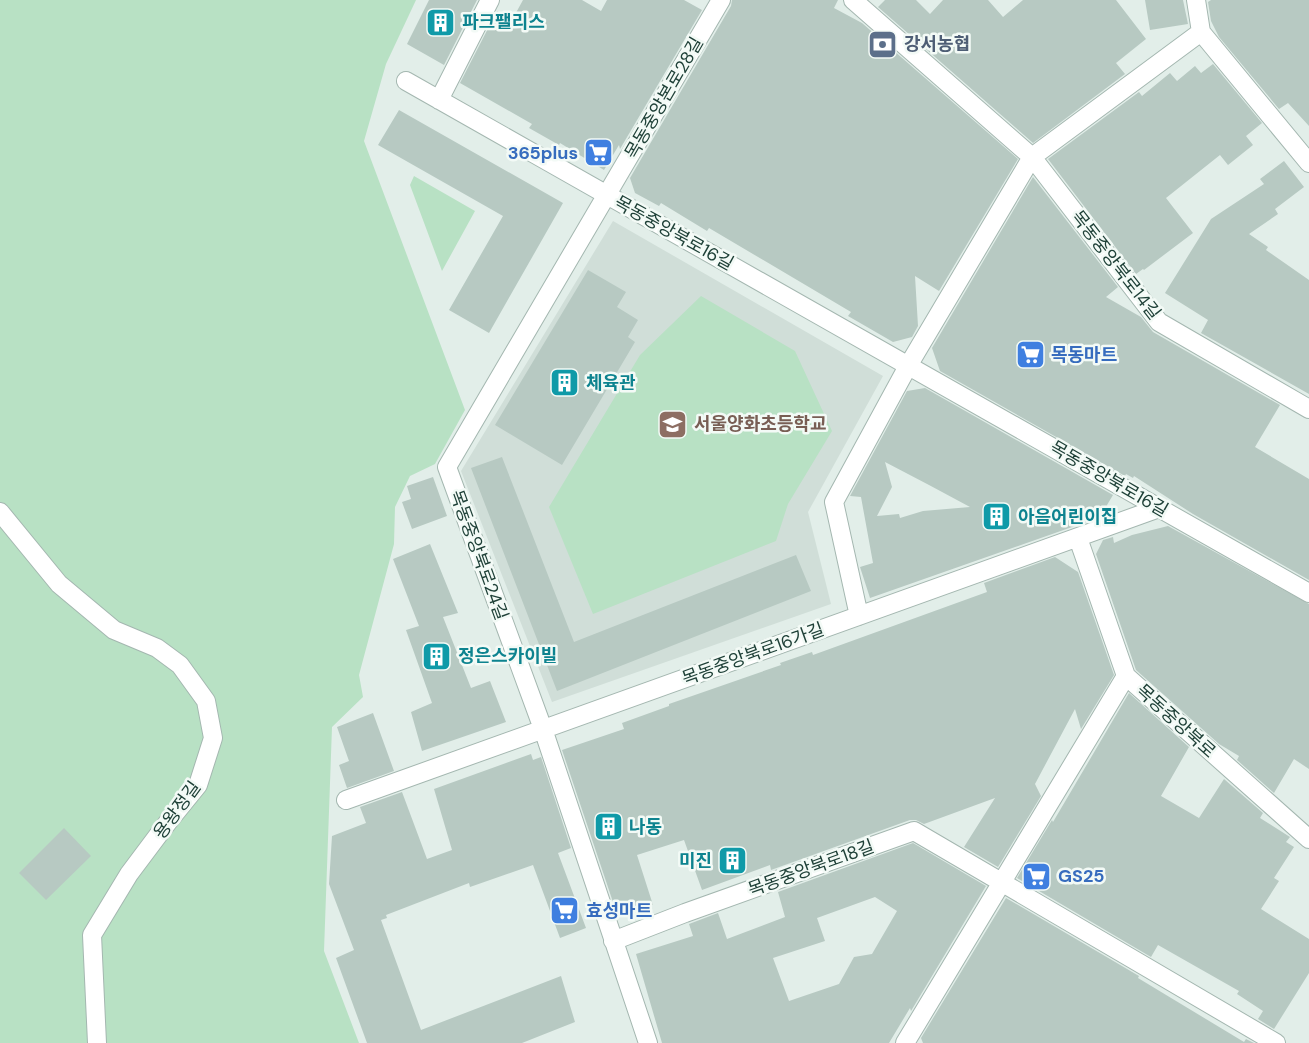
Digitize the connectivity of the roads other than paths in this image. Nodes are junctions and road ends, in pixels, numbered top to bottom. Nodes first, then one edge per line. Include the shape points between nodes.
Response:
1 (490, 0) edge
2 (721, 0) edge
3 (853, 0) edge
4 (1196, 0) edge
5 (1201, 32) junction
6 (406, 81) dead end
7 (439, 100) junction
8 (1032, 157) junction
9 (1309, 163) edge
10 (607, 195) junction
11 (908, 366) junction
12 (1309, 409) edge
13 (1160, 508) junction
14 (0, 512) edge
15 (1078, 537) junction
16 (1309, 593) edge
17 (859, 616) junction
18 (1126, 676) junction
19 (543, 729) junction
20 (346, 800) dead end
21 (1309, 839) edge
22 (1002, 882) junction
23 (613, 940) junction
24 (97, 1043) edge
25 (648, 1043) edge
26 (905, 1043) edge
27 (1276, 1043) edge

1 - 7 street
2 - 10 street, 목동중앙본로28길
3 - 8 street, 목동중앙북로14길
4 - 5 street
5 - 8 street
5 - 9 street
6 - 7 street, 목동중앙북로16길
7 - 10 street, 목동중앙북로16길
8 - 11 street
8 - 12 street, 목동중앙북로14길 via 1159,322
10 - 11 street, 목동중앙북로16길
10 - 19 street, 목동중앙북로24길 via 447,467
11 - 13 street, 목동중앙북로16길
11 - 17 street via 834,502
13 - 15 street, 목동중앙북로16가길
13 - 16 street, 목동중앙북로16길
14 - 24 street, 용왕정길 via 59,584 114,630 157,648 180,665 206,701 213,738 198,785 129,874 92,935
15 - 17 street, 목동중앙북로16가길
15 - 18 street, 목동중앙북로
17 - 19 street, 목동중앙북로16가길
18 - 21 street, 목동중앙북로
18 - 22 street
19 - 20 street, 목동중앙북로16가길
19 - 23 street, 목동중앙북로24길
22 - 23 street, 목동중앙북로18길 via 914,831
22 - 26 street
22 - 27 street, 목동중앙북로18길
23 - 25 street, 목동중앙북로24길

